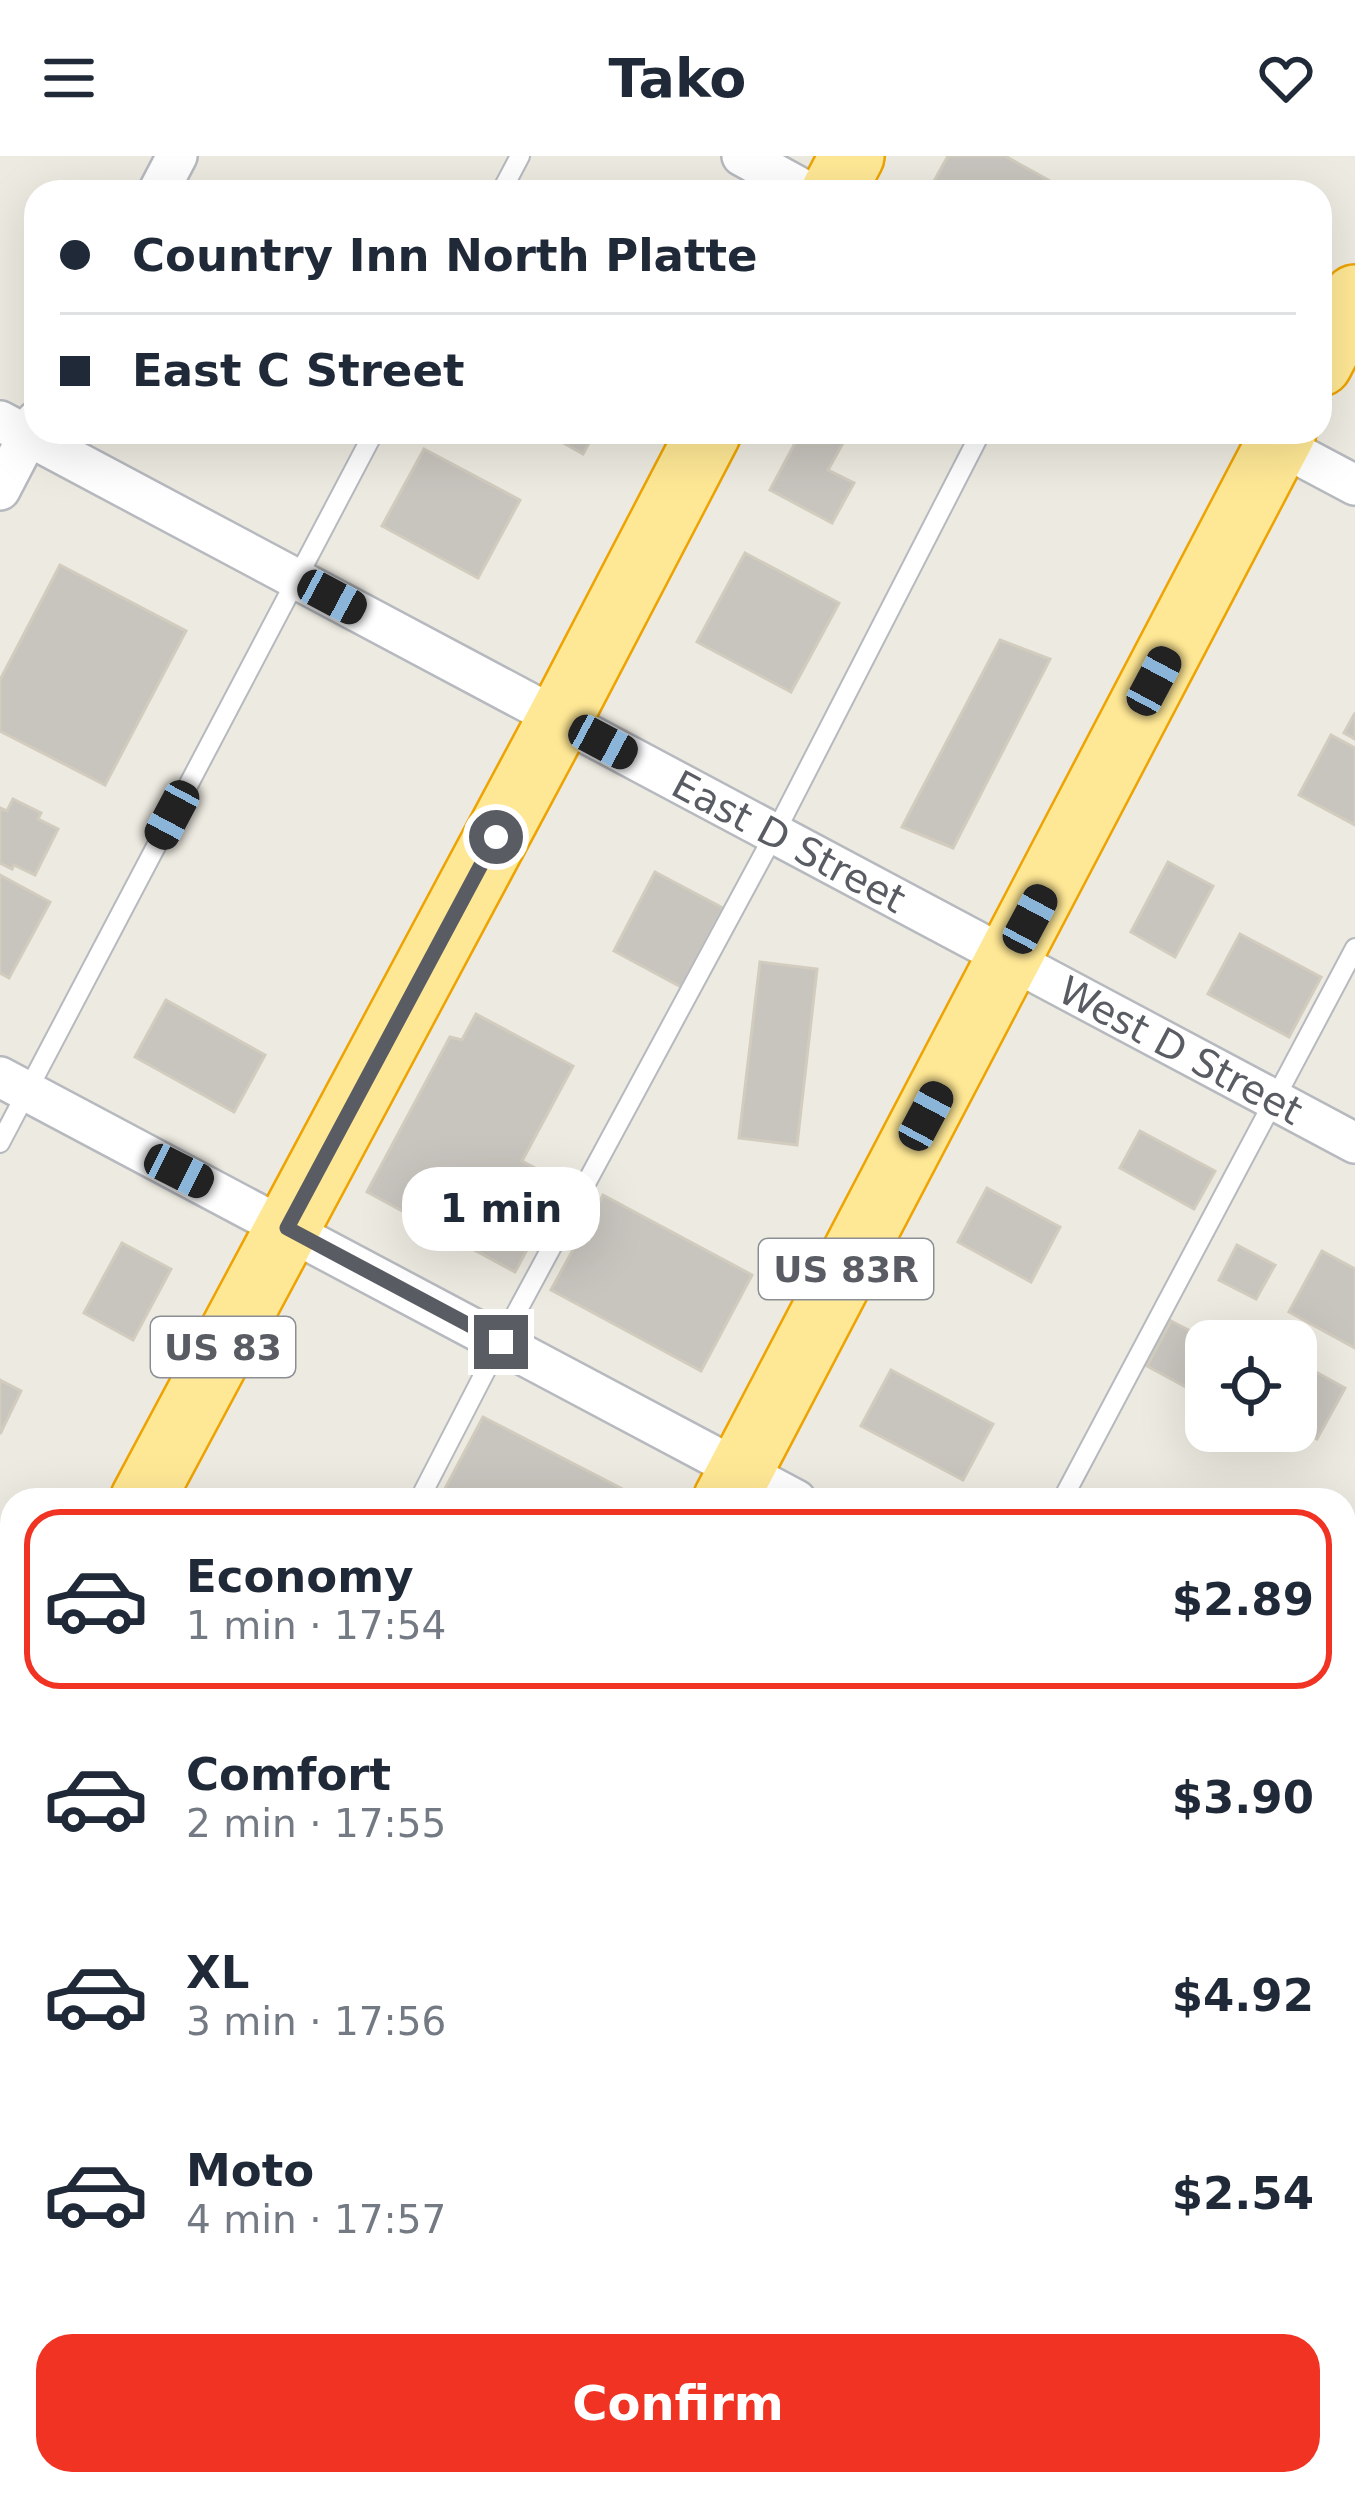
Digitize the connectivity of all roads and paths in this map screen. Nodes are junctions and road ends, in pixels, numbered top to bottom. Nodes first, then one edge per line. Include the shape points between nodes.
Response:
1 (742, 156) edge
2 (786, 180) edge
3 (1355, 297) edge
4 (1332, 341) edge
5 (21, 426) edge
6 (54, 444) edge
7 (368, 444) edge
8 (703, 444) edge
9 (975, 444) edge
10 (1269, 444) edge
11 (1286, 444) edge
12 (1355, 485) edge
13 (0, 490) edge
14 (297, 578) junction
15 (560, 718) junction
16 (775, 835) junction
17 (1355, 948) edge
18 (1009, 958) junction
19 (14, 1084) edge
20 (1274, 1100) junction
21 (0, 1143) edge
22 (1355, 1143) edge
23 (287, 1228) junction
24 (501, 1342) junction
25 (733, 1485) edge
26 (148, 1488) edge
27 (425, 1488) edge
28 (1068, 1488) edge

1 - 2 street
3 - 4 highway
5 - 13 street
6 - 14 street, East D Street
7 - 14 lane
8 - 15 highway, US 83
9 - 16 lane
10 - 18 highway, US 83R
11 - 12 street
14 - 15 street, East D Street
14 - 19 lane
15 - 16 street, East D Street
15 - 23 highway, US 83
16 - 18 street, East D Street
16 - 24 lane
17 - 20 lane
18 - 20 street, West D Street
18 - 25 highway, US 83R
19 - 21 lane
19 - 23 street
20 - 22 street, West D Street
20 - 28 lane
23 - 24 street
23 - 26 highway, US 83
24 - 25 street
24 - 27 lane

